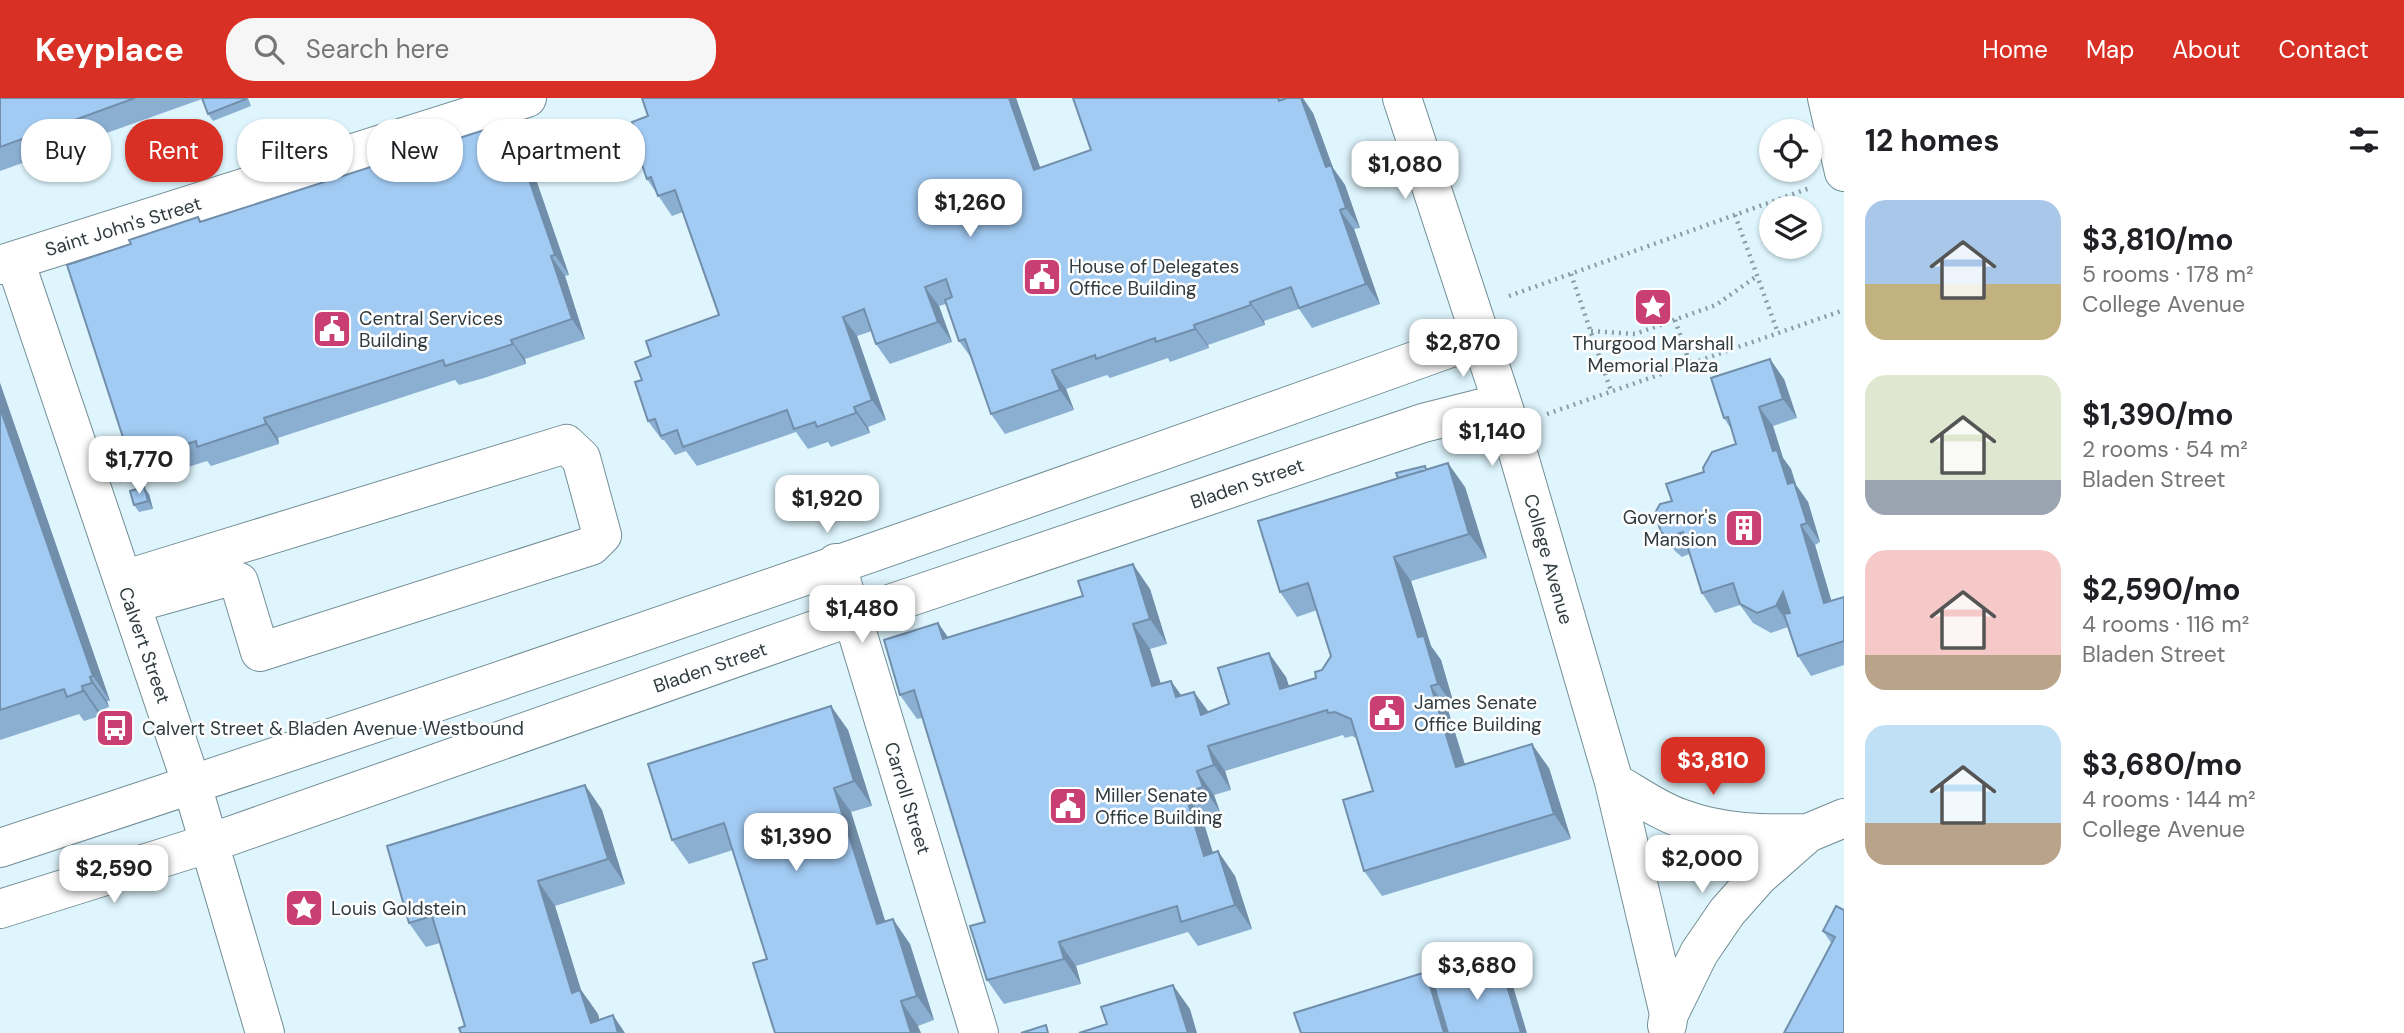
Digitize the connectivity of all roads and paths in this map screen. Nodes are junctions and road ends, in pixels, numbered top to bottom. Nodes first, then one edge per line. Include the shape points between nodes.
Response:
1 (527, 98) edge
2 (1402, 98) edge
3 (1827, 98) edge
4 (1830, 179) edge
5 (1735, 215) junction
6 (7, 263) edge
7 (1572, 274) junction
8 (1757, 276) junction
9 (1844, 310) edge
10 (1675, 320) junction
11 (1476, 323) junction
12 (1591, 331) junction
13 (1777, 333) junction
14 (1690, 363) junction
15 (1611, 391) junction
16 (1502, 403) junction
17 (1548, 414) dead end
18 (836, 563) junction
19 (127, 592) junction
20 (854, 616) junction
21 (1614, 782) junction
22 (192, 785) junction
23 (1844, 818) edge
24 (1808, 833) junction
25 (210, 843) junction
26 (0, 848) edge
27 (0, 909) edge
28 (1667, 1023) edge
29 (265, 1033) edge
30 (979, 1033) edge

1 - 6 main road, Saint John's Street
2 - 11 main road, College Avenue
3 - 4 main road
4 - 5 path
5 - 7 path
5 - 8 path
6 - 19 main road, Calvert Street
7 - 11 path
7 - 12 path
8 - 10 path via 1716,305
8 - 13 path
9 - 13 path
10 - 12 path via 1636,334
10 - 14 path
11 - 16 main road, College Avenue
11 - 18 main road
12 - 15 path
13 - 14 path
14 - 15 path
15 - 17 path
16 - 20 main road, Bladen Street via 1423,423
16 - 21 main road, College Avenue
18 - 20 main road, Carroll Street
18 - 22 main road
19 - 19 main road via 228,576 239,582 260,652 591,546 602,535 581,458 566,444
19 - 22 main road, Calvert Street
20 - 25 main road, Bladen Street
20 - 30 main road, Carroll Street
21 - 24 main road via 1679,818 1720,830 1756,835
21 - 28 main road, College Avenue
22 - 25 main road, Calvert Street
22 - 26 main road
23 - 24 main road
24 - 28 main road via 1727,912 1699,953
25 - 27 main road, Bladen Street
25 - 29 main road, Calvert Street

